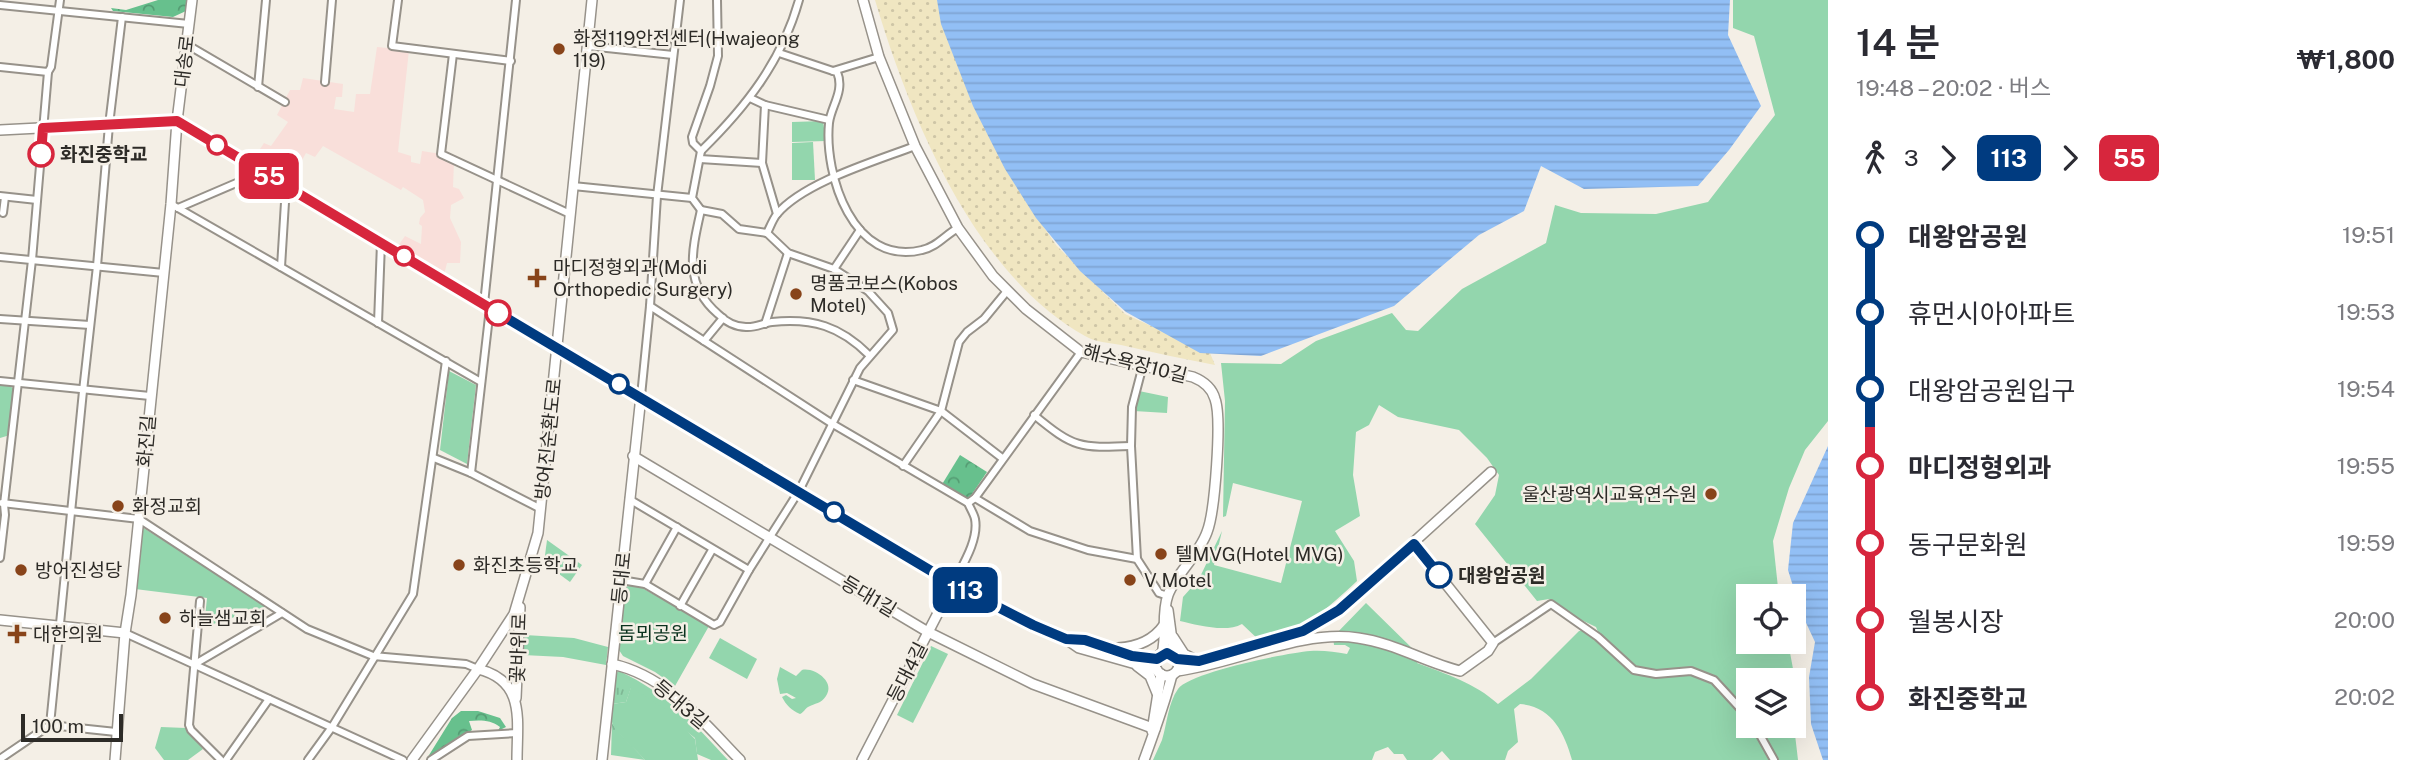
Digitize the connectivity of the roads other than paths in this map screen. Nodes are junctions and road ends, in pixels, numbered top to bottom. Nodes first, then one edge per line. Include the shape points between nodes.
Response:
1 (60, 0) edge
2 (192, 0) edge
3 (266, 0) edge
4 (332, 0) edge
5 (398, 0) edge
6 (516, 0) edge
7 (592, 0) edge
8 (680, 0) edge
9 (717, 0) edge
10 (799, 0) edge
11 (863, 0) edge
12 (0, 5) edge
13 (58, 10) junction
14 (122, 17) junction
15 (189, 24) junction
16 (186, 44) junction
17 (588, 46) junction
18 (779, 53) junction
19 (453, 54) junction
20 (673, 55) junction
21 (879, 57) junction
22 (511, 61) junction
23 (0, 67) edge
24 (833, 71) junction
25 (48, 72) junction
26 (325, 82) dead end
27 (258, 87) junction
28 (750, 98) junction
29 (285, 102) dead end
30 (765, 105) junction
31 (829, 120) junction
32 (177, 121) junction
33 (108, 125) junction
34 (43, 128) junction
35 (0, 130) edge
36 (915, 146) junction
37 (701, 155) junction
38 (762, 163) junction
39 (262, 172) junction
40 (833, 178) junction
41 (498, 181) junction
42 (286, 186) junction
43 (573, 186) junction
44 (3, 196) edge
45 (657, 196) junction
46 (692, 198) junction
47 (37, 200) junction
48 (175, 206) junction
49 (701, 210) junction
50 (4, 213) dead end
51 (570, 214) junction
52 (777, 214) junction
53 (958, 228) junction
54 (860, 230) junction
55 (767, 233) junction
56 (382, 243) junction
57 (788, 253) junction
58 (0, 257) edge
59 (32, 260) junction
60 (97, 266) junction
61 (281, 267) junction
62 (834, 269) junction
63 (164, 273) junction
64 (1007, 291) junction
65 (487, 306) junction
66 (650, 306) junction
67 (723, 318) junction
68 (0, 319) edge
69 (25, 322) junction
70 (378, 323) junction
71 (765, 324) junction
72 (90, 326) junction
73 (704, 341) junction
74 (557, 347) junction
75 (1081, 352) junction
76 (869, 355) junction
77 (446, 361) junction
78 (1143, 365) junction
79 (853, 380) junction
80 (0, 381) edge
81 (481, 382) junction
82 (18, 383) junction
83 (83, 391) junction
84 (641, 396) junction
85 (150, 397) junction
86 (942, 411) junction
87 (1034, 415) junction
88 (831, 423) junction
89 (0, 443) edge
90 (11, 444) junction
91 (1130, 446) junction
92 (633, 456) junction
93 (433, 458) junction
94 (1002, 458) junction
95 (903, 466) junction
96 (471, 472) junction
97 (1492, 472) dead end
98 (799, 491) junction
99 (975, 498) junction
100 (629, 499) junction
101 (2, 503) edge
102 (968, 503) junction
103 (541, 509) junction
104 (71, 511) junction
105 (139, 519) junction
106 (677, 527) junction
107 (1, 537) edge
108 (771, 538) junction
109 (1414, 544) junction
110 (712, 550) junction
111 (0, 558) edge
112 (1137, 559) junction
113 (749, 570) junction
114 (621, 580) junction
115 (645, 584) junction
116 (953, 584) junction
117 (520, 592) junction
118 (1167, 600) junction
119 (200, 601) dead end
120 (680, 606) junction
121 (282, 613) junction
122 (0, 620) edge
123 (60, 626) junction
124 (1167, 627) junction
125 (928, 632) junction
126 (125, 633) junction
127 (1066, 639) junction
128 (1493, 643) junction
129 (1110, 649) junction
130 (373, 656) junction
131 (1159, 656) junction
132 (1175, 657) junction
133 (1199, 661) junction
134 (612, 663) junction
135 (195, 664) junction
136 (1136, 666) junction
137 (478, 669) junction
138 (1159, 672) junction
139 (1174, 673) junction
140 (1158, 698) junction
141 (269, 699) junction
142 (516, 703) junction
143 (1736, 704) edge
144 (50, 724) junction
145 (332, 727) junction
146 (1153, 731) junction
147 (116, 732) junction
148 (517, 733) junction
149 (1762, 738) edge
150 (1, 758) edge
151 (115, 760) edge
152 (223, 760) edge
153 (308, 760) edge
154 (403, 760) edge
155 (412, 760) edge
156 (431, 760) edge
157 (517, 760) edge
158 (603, 760) edge
159 (740, 760) edge
160 (862, 760) edge
161 (1143, 760) edge
162 (1774, 760) edge

1 - 13 street
2 - 15 street, 대송로
3 - 27 street
4 - 26 street
5 - 19 street via 392,46
6 - 22 street
7 - 17 street, 방어진순환도로
8 - 20 street
9 - 37 street via 718,56 692,137
10 - 18 street
11 - 21 street, 해수욕장10길
12 - 13 street
13 - 14 street
13 - 25 street
14 - 15 street
14 - 33 street
15 - 16 street, 대송로
16 - 27 street
16 - 32 street, 대송로
17 - 20 street
17 - 43 street, 방어진순환도로
18 - 24 street
18 - 28 street
19 - 22 street
19 - 41 street via 442,154
20 - 45 street
21 - 24 street
21 - 36 street, 해수욕장10길
22 - 41 street
23 - 25 street
24 - 31 street via 840,86
25 - 34 street
27 - 29 street
28 - 30 street
28 - 37 street
30 - 31 street
30 - 38 street
31 - 40 street
32 - 33 street
32 - 39 street
32 - 48 street, 화진길
33 - 34 street
33 - 60 street
34 - 35 street
34 - 47 street
36 - 40 street
36 - 53 street, 해수욕장10길
37 - 38 street
37 - 46 street
38 - 52 street
39 - 42 street
39 - 48 street
40 - 52 street
40 - 54 street via 846,212
41 - 51 street
41 - 65 street
42 - 56 street
42 - 61 street
43 - 45 street
43 - 51 street, 방어진순환도로
44 - 47 street
44 - 50 street
45 - 46 street
45 - 66 street
46 - 49 street
47 - 59 street
48 - 61 street
48 - 63 street, 화진길
49 - 55 street via 722,214 739,229
49 - 67 street via 694,273 706,303
51 - 74 street, 방어진순환도로
52 - 55 street
53 - 54 street via 932,247 906,252 877,244
53 - 64 street, 해수욕장10길
54 - 62 street
55 - 57 street
56 - 65 street
56 - 70 street
57 - 62 street
57 - 71 street
58 - 59 street
59 - 60 street
59 - 69 street
60 - 63 street
60 - 72 street
61 - 70 street
62 - 76 street via 868,291 888,313 893,330
63 - 85 street, 화진길
64 - 75 street, 해수욕장10길
64 - 86 street via 985,319 958,342
65 - 74 street
65 - 81 street
66 - 73 street
66 - 84 street
67 - 71 street via 746,327
67 - 73 street
68 - 69 street
69 - 72 street
69 - 82 street
70 - 77 street
71 - 76 street via 799,321 830,328 854,340
72 - 83 street
73 - 88 street
74 - 84 street
74 - 103 street, 방어진순환도로
75 - 78 street, 해수욕장10길
75 - 87 street
76 - 79 street
77 - 81 street
77 - 93 street
78 - 91 street via 1132,407
78 - 118 street, 해수욕장10길 via 1202,380 1215,399 1217,412 1210,521 1200,547
79 - 86 street
79 - 88 street
80 - 82 street
81 - 96 street
82 - 83 street
82 - 90 street
83 - 85 street
83 - 104 street
84 - 92 street, 등대로
84 - 98 street
85 - 105 street, 화진길
86 - 94 street
86 - 95 street
87 - 91 street via 1062,439 1079,445
87 - 94 street
88 - 95 street
88 - 98 street
89 - 90 street
90 - 101 street
91 - 112 street
92 - 100 street, 등대로
92 - 108 street, 등대1길
93 - 96 street
93 - 130 street via 413,594
94 - 99 street
95 - 102 street
96 - 103 street
97 - 109 street
98 - 108 street
98 - 116 street
99 - 102 street
99 - 112 street via 1030,531 1088,550
100 - 106 street
100 - 114 street, 등대로
101 - 104 street
101 - 107 street
102 - 116 street via 975,530
103 - 117 street, 방어진순환도로
104 - 105 street
104 - 123 street
105 - 121 street
105 - 126 street, 화진길
106 - 110 street
106 - 115 street
107 - 111 street
108 - 113 street
108 - 125 street, 등대1길
109 - 128 street
109 - 133 street via 1339,610 1303,631
110 - 113 street
110 - 120 street
112 - 118 street
113 - 120 street via 715,625
114 - 115 street
114 - 134 street, 등대로
115 - 120 street
116 - 125 street, 등대4길
116 - 127 street
117 - 137 street, 방어진순환도로 via 514,614
117 - 142 street, 꽃바위로
118 - 124 street
119 - 135 street
121 - 130 street via 307,629
121 - 135 street
122 - 123 street
123 - 126 street
123 - 144 street
124 - 129 street via 1140,644
124 - 131 street
124 - 132 street
124 - 133 street via 1184,654
125 - 146 street, 등대1길 via 1033,684
125 - 160 street, 등대4길
126 - 135 street
126 - 147 street, 화진길
127 - 129 street
127 - 136 street via 1079,648
128 - 139 street via 1460,671 1432,664 1390,644 1355,637 1314,639
128 - 143 street via 1551,604 1634,670 1656,674 1691,671 1714,680
129 - 131 street via 1132,656
130 - 137 street
130 - 145 street
131 - 132 street
131 - 138 street
132 - 133 street
132 - 139 street
134 - 158 street, 등대로
134 - 159 street, 등대3길 via 669,691
135 - 141 street
135 - 152 street via 189,725
136 - 138 street
136 - 140 street via 1154,682
137 - 142 street, 꽃바위로 via 500,677
137 - 155 street, 방어진순환도로
138 - 139 street
138 - 140 street
139 - 146 street
140 - 146 street
141 - 145 street
141 - 152 street
142 - 148 street, 꽃바위로
144 - 147 street
144 - 150 street
145 - 153 street
145 - 154 street
146 - 161 street
147 - 151 street, 화진길
148 - 156 street via 468,736
148 - 157 street, 꽃바위로
149 - 162 street

